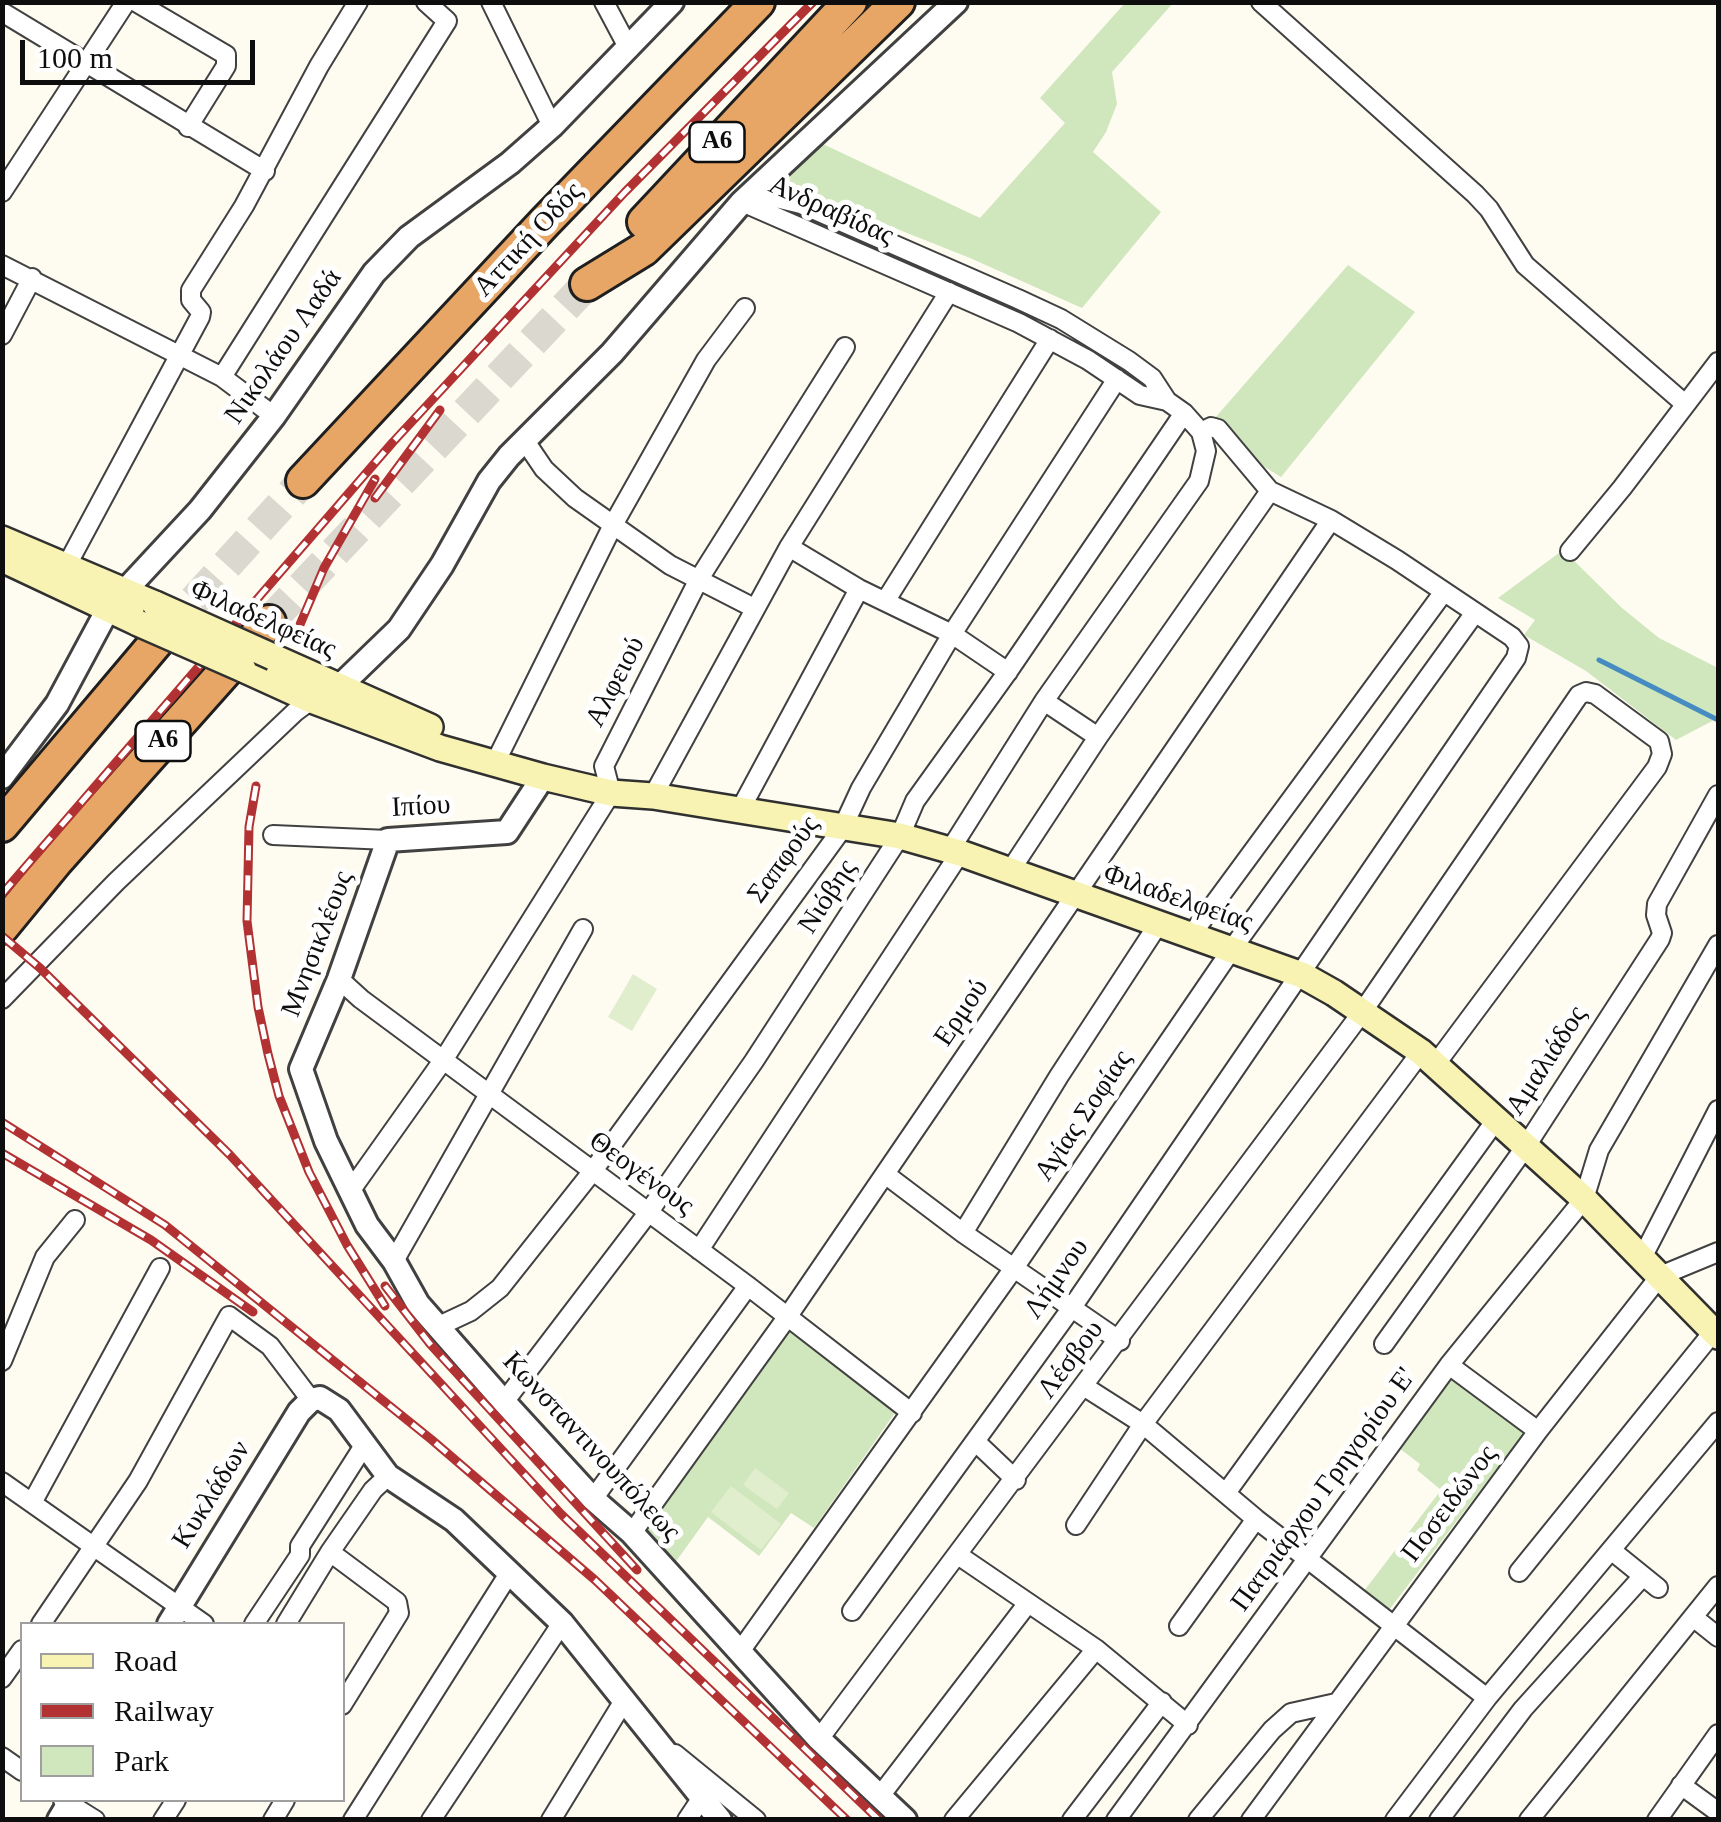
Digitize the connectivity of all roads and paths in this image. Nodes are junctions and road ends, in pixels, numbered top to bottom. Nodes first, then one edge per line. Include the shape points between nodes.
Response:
1 (126, 2) edge
2 (136, 2) edge
3 (358, 2) edge
4 (426, 2) edge
5 (491, 2) edge
6 (604, 2) edge
7 (672, 2) edge
8 (758, 2) edge
9 (850, 2) edge
10 (898, 2) edge
11 (956, 2) edge
12 (1261, 2) edge
13 (12, 11) edge
14 (629, 49) junction
15 (84, 62) junction
16 (552, 126) junction
17 (188, 127) junction
18 (795, 152) junction
19 (264, 171) junction
20 (2, 192) edge
21 (742, 202) junction
22 (801, 204) junction
23 (2, 265) edge
24 (32, 278) junction
25 (949, 292) junction
26 (745, 308) dead end
27 (2, 334) edge
28 (1050, 339) junction
29 (845, 347) dead end
30 (178, 356) junction
31 (1718, 362) edge
32 (222, 376) junction
33 (1117, 379) junction
34 (1167, 401) junction
35 (1685, 404) junction
36 (1184, 412) junction
37 (274, 416) junction
38 (1201, 432) junction
39 (525, 441) junction
40 (303, 480) tunnel mouth
41 (1270, 492) junction
42 (1330, 520) junction
43 (613, 525) junction
44 (2, 538) edge
45 (789, 547) junction
46 (1570, 551) dead end
47 (2, 559) edge
48 (66, 566) junction
49 (700, 579) junction
50 (859, 588) junction
51 (1443, 593) junction
52 (116, 600) junction
53 (886, 600) junction
54 (754, 608) junction
55 (1474, 614) junction
56 (151, 622) junction
57 (269, 622) tunnel mouth
58 (952, 634) junction
59 (269, 668) junction
60 (1008, 672) junction
61 (339, 687) junction
62 (309, 699) junction
63 (1044, 701) junction
64 (1098, 737) junction
65 (496, 761) junction
66 (2, 776) edge
67 (543, 777) junction
68 (610, 792) junction
69 (1718, 795) edge
70 (653, 796) junction
71 (740, 810) junction
72 (2, 824) edge
73 (842, 828) junction
74 (274, 836) dead end
75 (900, 836) junction
76 (388, 840) junction
77 (955, 852) junction
78 (56, 860) junction
79 (1010, 871) junction
80 (1076, 895) junction
81 (1159, 923) junction
82 (2, 927) edge
83 (582, 929) dead end
84 (1192, 934) junction
85 (1718, 945) edge
86 (2, 949) edge
87 (1232, 949) junction
88 (1302, 975) junction
89 (338, 979) junction
90 (2, 1000) edge
91 (1363, 1012) junction
92 (444, 1059) junction
93 (1428, 1059) junction
94 (301, 1069) joint
95 (490, 1095) junction
96 (1718, 1110) edge
97 (1496, 1120) junction
98 (1526, 1146) junction
99 (592, 1172) junction
100 (885, 1174) junction
101 (351, 1190) junction
102 (1584, 1198) junction
103 (648, 1213) junction
104 (76, 1220) dead end
105 (964, 1233) junction
106 (699, 1250) junction
107 (1718, 1252) edge
108 (394, 1261) junction
109 (1652, 1266) junction
110 (160, 1268) dead end
111 (1014, 1268) junction
112 (748, 1286) junction
113 (1072, 1306) junction
114 (788, 1316) junction
115 (439, 1326) junction
116 (1716, 1334) edge
117 (1120, 1340) junction
118 (1384, 1344) dead end
119 (2, 1361) edge
120 (1448, 1366) junction
121 (1085, 1387) junction
122 (311, 1400) junction
123 (504, 1402) junction
124 (912, 1413) junction
125 (1718, 1422) edge
126 (1143, 1424) junction
127 (1538, 1431) junction
128 (976, 1442) junction
129 (366, 1444) junction
130 (388, 1476) junction
131 (1016, 1480) junction
132 (2, 1482) edge
133 (1226, 1493) junction
134 (593, 1499) junction
135 (32, 1502) junction
136 (1256, 1519) junction
137 (1076, 1525) dead end
138 (632, 1534) junction
139 (96, 1548) junction
140 (1610, 1550) junction
141 (330, 1552) junction
142 (958, 1556) junction
143 (1308, 1560) junction
144 (510, 1572) junction
145 (1519, 1572) dead end
146 (1718, 1586) edge
147 (1028, 1603) junction
148 (852, 1611) dead end
149 (173, 1616) edge
150 (1694, 1617) junction
151 (42, 1622) edge
152 (255, 1622) edge
153 (287, 1622) edge
154 (562, 1623) junction
155 (1394, 1625) junction
156 (1179, 1626) dead end
157 (1718, 1637) edge
158 (1096, 1649) junction
159 (741, 1650) junction
160 (20, 1653) edge
161 (2, 1678) edge
162 (1487, 1698) junction
163 (625, 1699) junction
164 (345, 1700) edge
165 (1162, 1702) junction
166 (1336, 1702) junction
167 (1188, 1724) junction
168 (1718, 1734) edge
169 (819, 1739) junction
170 (659, 1741) junction
171 (1682, 1785) junction
172 (703, 1796) junction
173 (880, 1796) junction
174 (65, 1806) edge
175 (1718, 1812) edge
176 (1530, 1819) edge
177 (95, 1820) edge
178 (353, 1820) edge
179 (432, 1820) edge
180 (552, 1820) edge
181 (687, 1820) edge
182 (720, 1820) edge
183 (756, 1820) edge
184 (905, 1820) edge
185 (954, 1820) edge
186 (1072, 1820) edge
187 (1116, 1820) edge
188 (1198, 1820) edge
189 (1250, 1820) edge
190 (1395, 1820) edge
191 (1439, 1820) edge
192 (1657, 1820) edge

1 - 15 street
2 - 17 street via 226,55 226,66
3 - 19 street
4 - 32 street via 447,20
5 - 16 street
6 - 14 street
7 - 14 street, Νικολάου Λαδά
8 - 40 highway, Αττική Οδός / Α6
9 - 10 highway, Α6 via 587,284 644,250
11 - 18 street
12 - 35 street via 1475,194 1524,265
13 - 15 street
14 - 16 street, Νικολάου Λαδά
15 - 17 street
15 - 20 street
16 - 37 street, Νικολάου Λαδά via 392,253
17 - 19 street
18 - 21 street
18 - 22 street via 788,177
19 - 30 street via 191,290 190,300 201,312
21 - 22 street, Ανδραβίδας via 772,197
21 - 25 street, Ανδραβίδας
21 - 39 street via 612,353
22 - 34 street, Ανδραβίδας via 1061,320 1152,378
23 - 24 street
24 - 27 street
24 - 30 street
25 - 28 street, Ανδραβίδας
25 - 45 street
26 - 43 street via 706,360
28 - 33 street, Ανδραβίδας
28 - 53 street
29 - 49 street, Αλφειού
30 - 32 street
30 - 48 street
31 - 35 street
32 - 37 street
33 - 34 street, Ανδραβίδας via 1140,395
33 - 58 street, Σαπφούς
34 - 36 street, Ανδραβίδας
35 - 46 street
36 - 38 street, Ανδραβίδας
36 - 60 street, Νιόβης
37 - 52 street, Νικολάου Λαδά via 200,510
38 - 41 street, Ανδραβίδας via 1218,430
38 - 63 street via 1206,451 1199,481
39 - 43 street via 544,469
39 - 61 street via 490,481 399,629
41 - 42 street
41 - 64 street
42 - 51 street
42 - 80 street, Ερμού
43 - 49 street
43 - 65 street
44 - 48 main road, Φιλαδελφείας
45 - 50 street
45 - 54 street
47 - 52 main road, Φιλαδελφείας
48 - 52 main road, Φιλαδελφείας
49 - 54 street
49 - 68 street, Αλφειού via 604,766
50 - 53 street
50 - 71 street
51 - 55 street
51 - 84 street
52 - 56 main road, Φιλαδελφείας
52 - 66 street, Νικολάου Λαδά via 58,704
53 - 58 street
54 - 70 street
55 - 87 street, Αγίας Σοφίας
55 - 88 street, Λήμνου via 1520,646 1510,668
56 - 59 main road, Φιλαδελφείας, bridge
56 - 72 highway, Α6
57 - 78 highway, Α6
58 - 60 street
58 - 73 street, Σαπφούς
59 - 61 main road, Φιλαδελφείας
59 - 62 main road, Φιλαδελφείας
60 - 75 street, Νιόβης via 915,801
61 - 62 street
61 - 65 main road, Φιλαδελφείας
62 - 65 main road, Φιλαδελφείας via 440,748
62 - 90 street
63 - 64 street
63 - 77 street
64 - 79 street
65 - 67 main road, Φιλαδελφείας
67 - 68 main road, Φιλαδελφείας
67 - 76 street, Ιπίου via 508,832
68 - 70 main road, Φιλαδελφείας
68 - 92 street, Αλφειού
69 - 98 street, Αμαλιάδος via 1657,904 1660,939
70 - 71 main road, Φιλαδελφείας
71 - 73 main road, Φιλαδελφείας
73 - 75 main road, Φιλαδελφείας
73 - 99 street, Σαπφούς
74 - 76 street, Ιπίου
75 - 77 main road, Φιλαδελφείας
75 - 103 street, Νιόβης
76 - 89 street, Μνησικλέους
77 - 79 main road, Φιλαδελφείας
77 - 106 street
78 - 82 highway, Α6
78 - 86 highway
79 - 80 main road, Φιλαδελφείας
80 - 81 main road, Φιλαδελφείας
80 - 100 street, Ερμού
81 - 84 main road, Φιλαδελφείας
81 - 105 street
83 - 95 street
84 - 87 main road, Φιλαδελφείας
85 - 102 street via 1599,1150
87 - 88 main road, Φιλαδελφείας
87 - 111 street, Αγίας Σοφίας
88 - 91 main road, Φιλαδελφείας
88 - 113 street, Λήμνου
89 - 92 street, Θεογένους
89 - 94 street, Μνησικλέους
91 - 93 main road, Φιλαδελφείας
91 - 93 street, Λέσβου via 1579,696 1595,694 1659,740 1657,767
91 - 117 street, Λέσβου
92 - 95 street, Θεογένους
92 - 101 street, Αλφειού
93 - 97 main road, Φιλαδελφείας
93 - 126 street
94 - 101 street, Κωνσταντινουπόλεως
95 - 99 street, Θεογένους
95 - 108 street
96 - 109 street
97 - 98 main road, Φιλαδελφείας
97 - 133 street
98 - 102 main road, Φιλαδελφείας
98 - 118 street, Αμαλιάδος
99 - 103 street, Θεογένους
99 - 115 street, Σαπφούς via 500,1288 471,1312
100 - 105 street
100 - 114 street, Ερμού
101 - 108 street, Κωνσταντινουπόλεως via 366,1225
102 - 109 main road, Φιλαδελφείας
102 - 120 street, Πατριάρχου Γρηγορίου E'
103 - 106 street, Θεογένους
103 - 123 street, Νιόβης
104 - 119 street via 38,1270
105 - 111 street
106 - 112 street, Θεογένους
107 - 109 street, Ποσειδώνος
108 - 115 street, Κωνσταντινουπόλεως
109 - 116 main road, Φιλαδελφείας
109 - 127 street, Ποσειδώνος
110 - 135 street
111 - 113 street
111 - 124 street, Αγίας Σοφίας
112 - 114 street, Θεογένους
112 - 134 street
113 - 117 street
113 - 128 street, Λήμνου
114 - 124 street, Θεογένους
114 - 138 street, Ερμού
115 - 123 street, Κωνσταντινουπόλεως
116 - 145 street
117 - 121 street, Λέσβου
120 - 127 street
120 - 143 street, Πατριάρχου Γρηγορίου E'
121 - 126 street
121 - 131 street, Λέσβου
122 - 129 street via 339,1410
122 - 139 street via 282,1359 229,1316
122 - 149 street, Κυκλάδων
123 - 134 street, Κωνσταντινουπόλεως
124 - 159 street, Αγίας Σοφίας
125 - 140 street
126 - 133 street
126 - 137 street
127 - 155 street, Ποσειδώνος
128 - 131 street
128 - 148 street, Λήμνου
129 - 130 street
129 - 152 street
130 - 141 street
130 - 144 street via 454,1520
131 - 142 street, Λέσβου
132 - 135 street
133 - 136 street
134 - 138 street, Κωνσταντινουπόλεως
135 - 139 street
136 - 143 street
136 - 156 street
138 - 159 street, Κωνσταντινουπόλεως
139 - 149 street
139 - 151 street
140 - 162 street
140 - 191 street via 1650,1582 1523,1709
141 - 153 street
141 - 164 street via 396,1602 399,1613
142 - 147 street
142 - 169 street, Λέσβου
143 - 155 street
143 - 167 street, Πατριάρχου Γρηγορίου E'
144 - 154 street
144 - 178 street
146 - 150 street
147 - 158 street
147 - 173 street
150 - 157 street
150 - 176 street
154 - 163 street
154 - 179 street
155 - 162 street
155 - 166 street, Ποσειδώνος
158 - 165 street
158 - 185 street
159 - 169 street, Κωνσταντινουπόλεως
160 - 161 street
162 - 190 street
163 - 170 street
163 - 180 street
165 - 167 street
165 - 186 street
166 - 188 street via 1291,1713
166 - 189 street, Ποσειδώνος
167 - 187 street, Πατριάρχου Γρηγορίου E'
168 - 171 street
169 - 173 street, Κωνσταντινουπόλεως
170 - 172 street
170 - 183 street
171 - 175 street
171 - 192 street
172 - 181 street
172 - 182 street
173 - 184 street, Κωνσταντινουπόλεως
174 - 177 street

